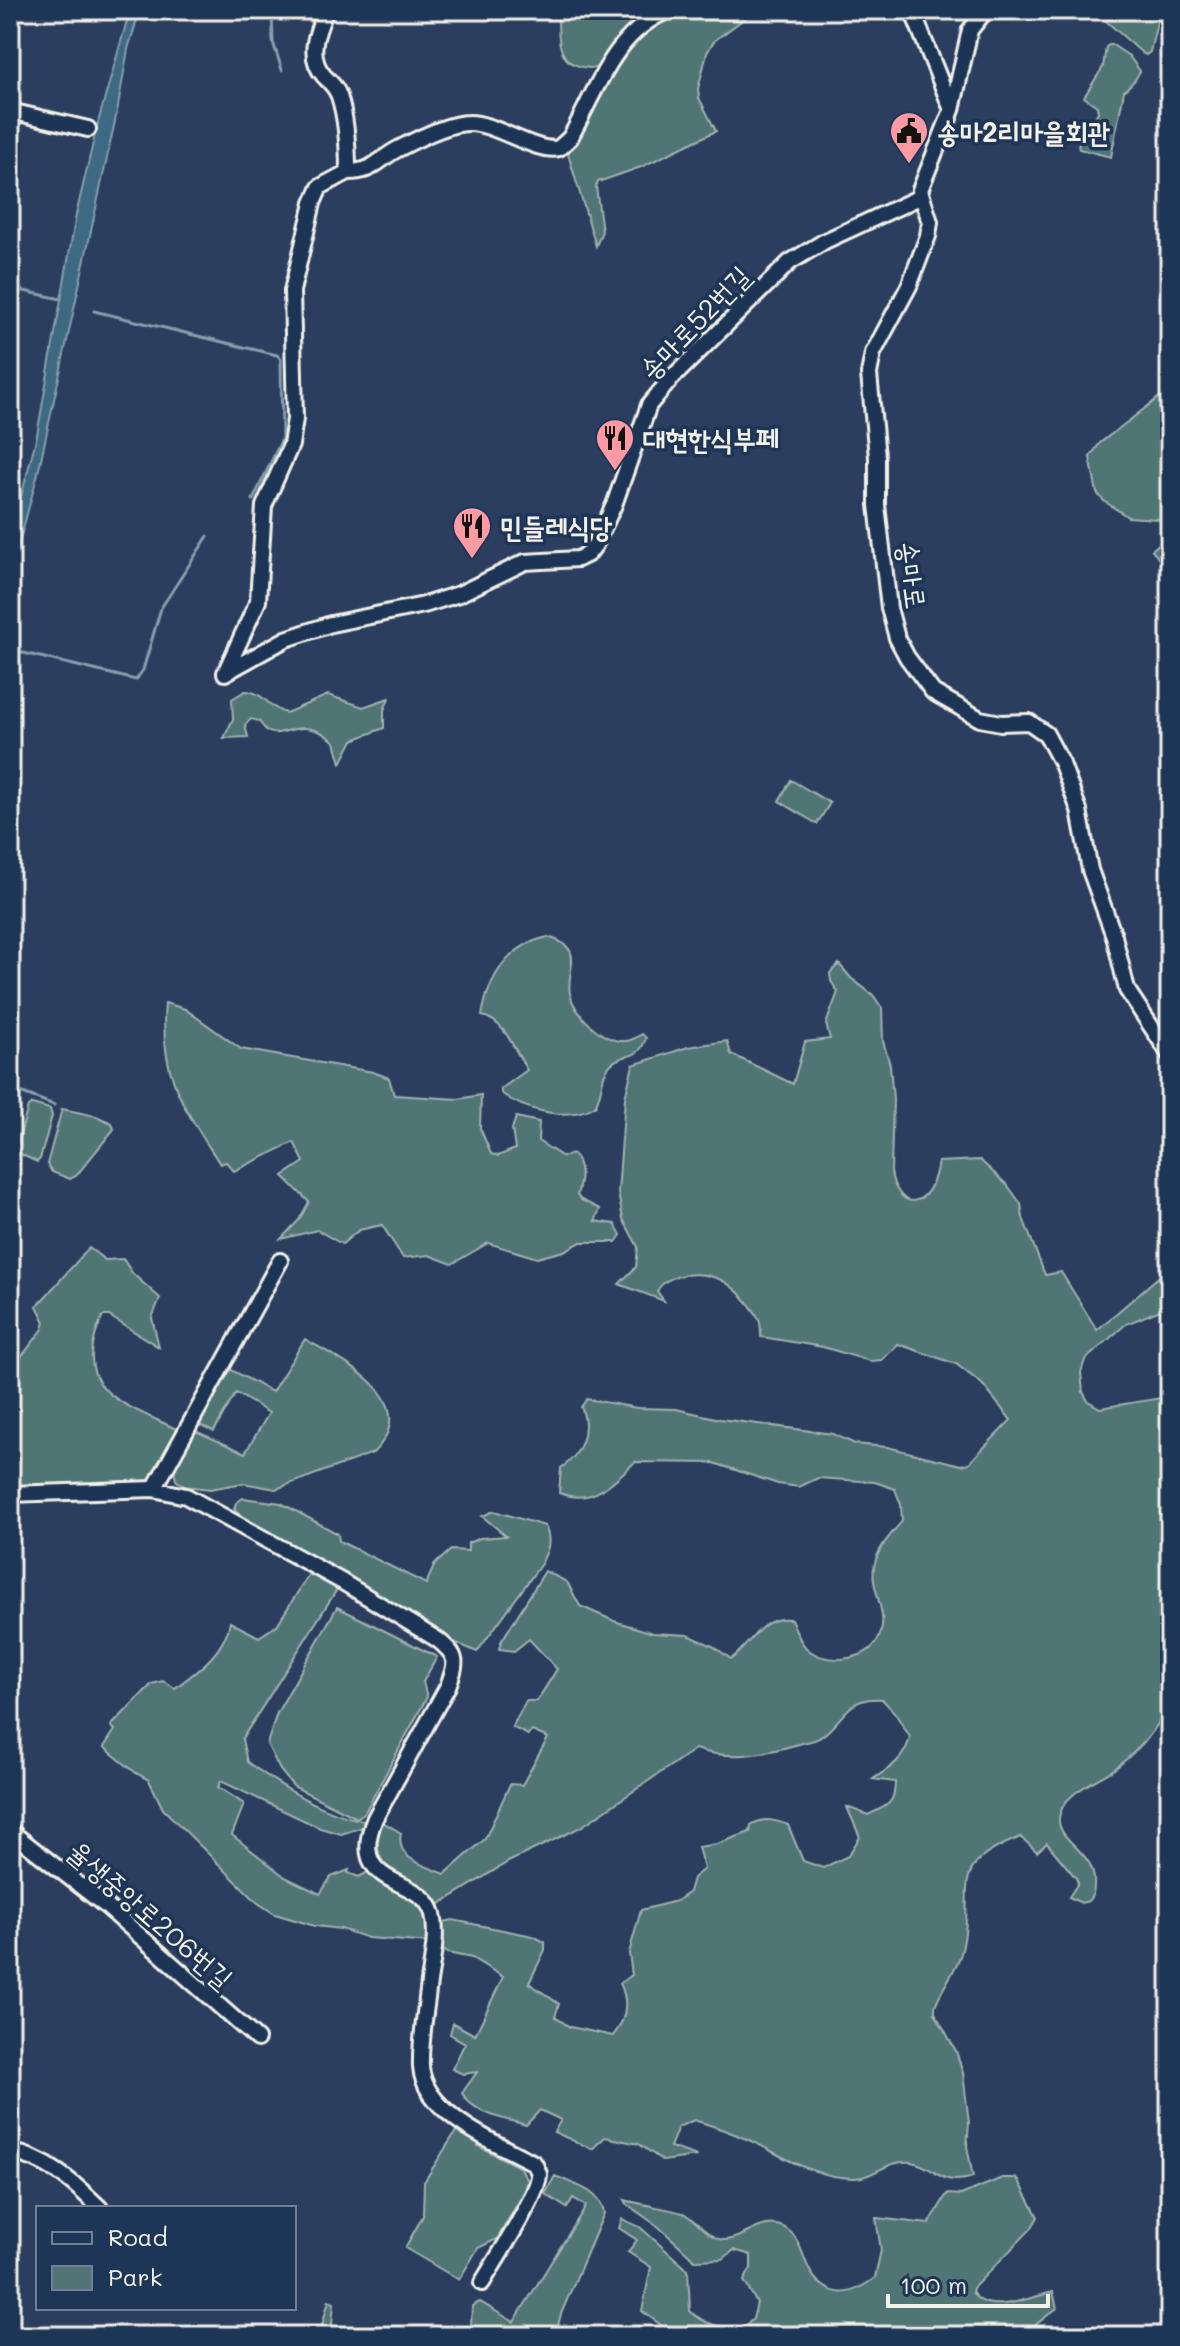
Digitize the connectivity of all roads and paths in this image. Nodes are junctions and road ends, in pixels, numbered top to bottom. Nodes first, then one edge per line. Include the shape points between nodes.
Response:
1 (326, 10) edge
2 (670, 10) edge
3 (912, 10) edge
4 (986, 10) edge
5 (952, 110) junction
6 (10, 111) edge
7 (88, 129) dead end
8 (348, 172) junction
9 (920, 197) junction
10 (1170, 1055) edge
11 (280, 1261) dead end
12 (154, 1489) junction
13 (10, 1494) edge
14 (10, 1831) edge
15 (257, 2039) dead end
16 (10, 2152) edge
17 (98, 2206) edge
18 (482, 2283) dead end

1 - 8 street via 314,54 339,95
2 - 8 street via 643,23 617,51 564,145 552,150 461,123 396,150 373,168
3 - 5 street
4 - 5 street, 송마로 via 970,30
5 - 9 street, 송마로
6 - 7 street
8 - 9 street, 송마로52번길 via 320,187 292,291 291,445 264,506 258,601 225,673 286,639 331,624 436,602 525,562 588,554 614,505 649,405 670,380 790,262
9 - 10 street, 송마로 via 929,216 928,236 905,295 873,353 869,374 877,505 897,638 917,673 944,700 980,719 1029,722 1046,734 1079,810 1090,870 1127,990
11 - 12 street
12 - 13 street
12 - 18 street via 186,1496 313,1565 453,1652 456,1665 448,1686 367,1838 378,1871 424,1900 433,1912 424,2081 437,2103 534,2163 539,2173 526,2208
14 - 15 street, 율생중앙로206번길 via 106,1906
16 - 17 street via 63,2174

